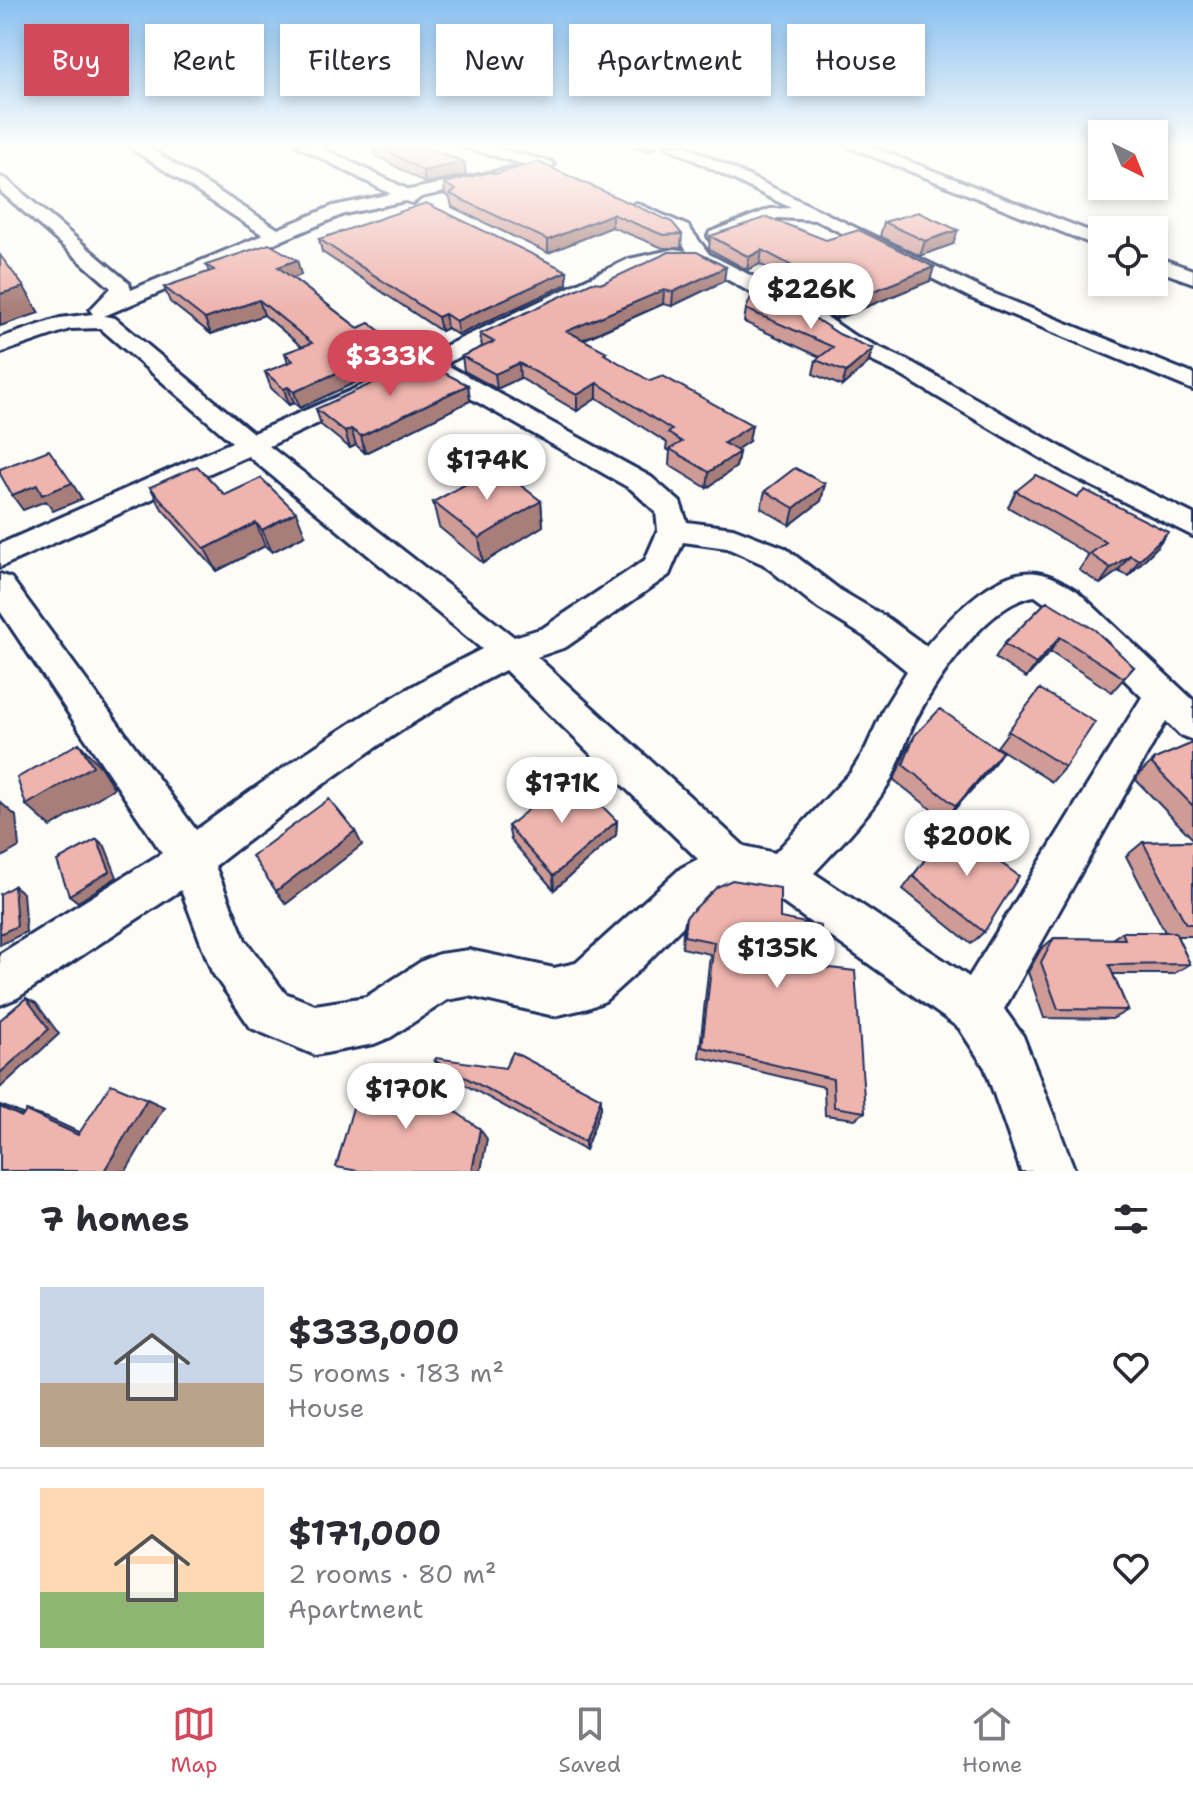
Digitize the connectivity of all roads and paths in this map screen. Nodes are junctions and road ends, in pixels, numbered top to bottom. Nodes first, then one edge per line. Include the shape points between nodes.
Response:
1 (22, 201) edge
2 (221, 201) edge
3 (381, 201) edge
4 (419, 201) edge
5 (616, 201) edge
6 (789, 201) edge
7 (995, 201) edge
8 (436, 209) edge
9 (819, 215) junction
10 (276, 236) junction
11 (1088, 237) edge
12 (697, 252) junction
13 (1168, 267) edge
14 (564, 271) edge
15 (1193, 277) edge
16 (592, 285) junction
17 (97, 314) junction
18 (0, 346) edge
19 (426, 363) junction
20 (1193, 383) edge
21 (251, 445) junction
22 (1193, 526) edge
23 (673, 530) junction
24 (0, 556) edge
25 (0, 586) edge
26 (509, 652) junction
27 (930, 669) junction
28 (1162, 695) junction
29 (1193, 724) edge
30 (191, 859) junction
31 (733, 864) junction
32 (782, 876) junction
33 (0, 981) edge
34 (976, 1011) junction
35 (1048, 1171) edge

1 - 17 street via 122,287
2 - 10 street
3 - 10 street via 339,210
4 - 8 street
5 - 12 street via 682,230
6 - 9 street
7 - 11 street
9 - 12 street via 776,213
9 - 20 street via 980,295
10 - 17 street
12 - 16 street via 657,257
12 - 22 street via 845,340
13 - 15 street
14 - 16 street
16 - 19 street
17 - 18 street
17 - 21 street
19 - 21 street
19 - 23 street via 641,483 670,509
21 - 24 street
21 - 26 street
23 - 26 street via 658,567 554,638
23 - 27 street via 733,538 774,556
25 - 30 street
26 - 30 street via 445,684 368,733
26 - 31 street
27 - 28 street via 949,639 990,603 1034,584 1065,600
27 - 32 street via 897,720 875,770 848,807
28 - 29 street
28 - 34 street
30 - 31 street via 228,956 268,1011 315,1030 374,1020 439,978 469,973 554,992 588,984 696,883
30 - 33 street
31 - 32 street
32 - 34 street
34 - 35 street via 1005,1054

